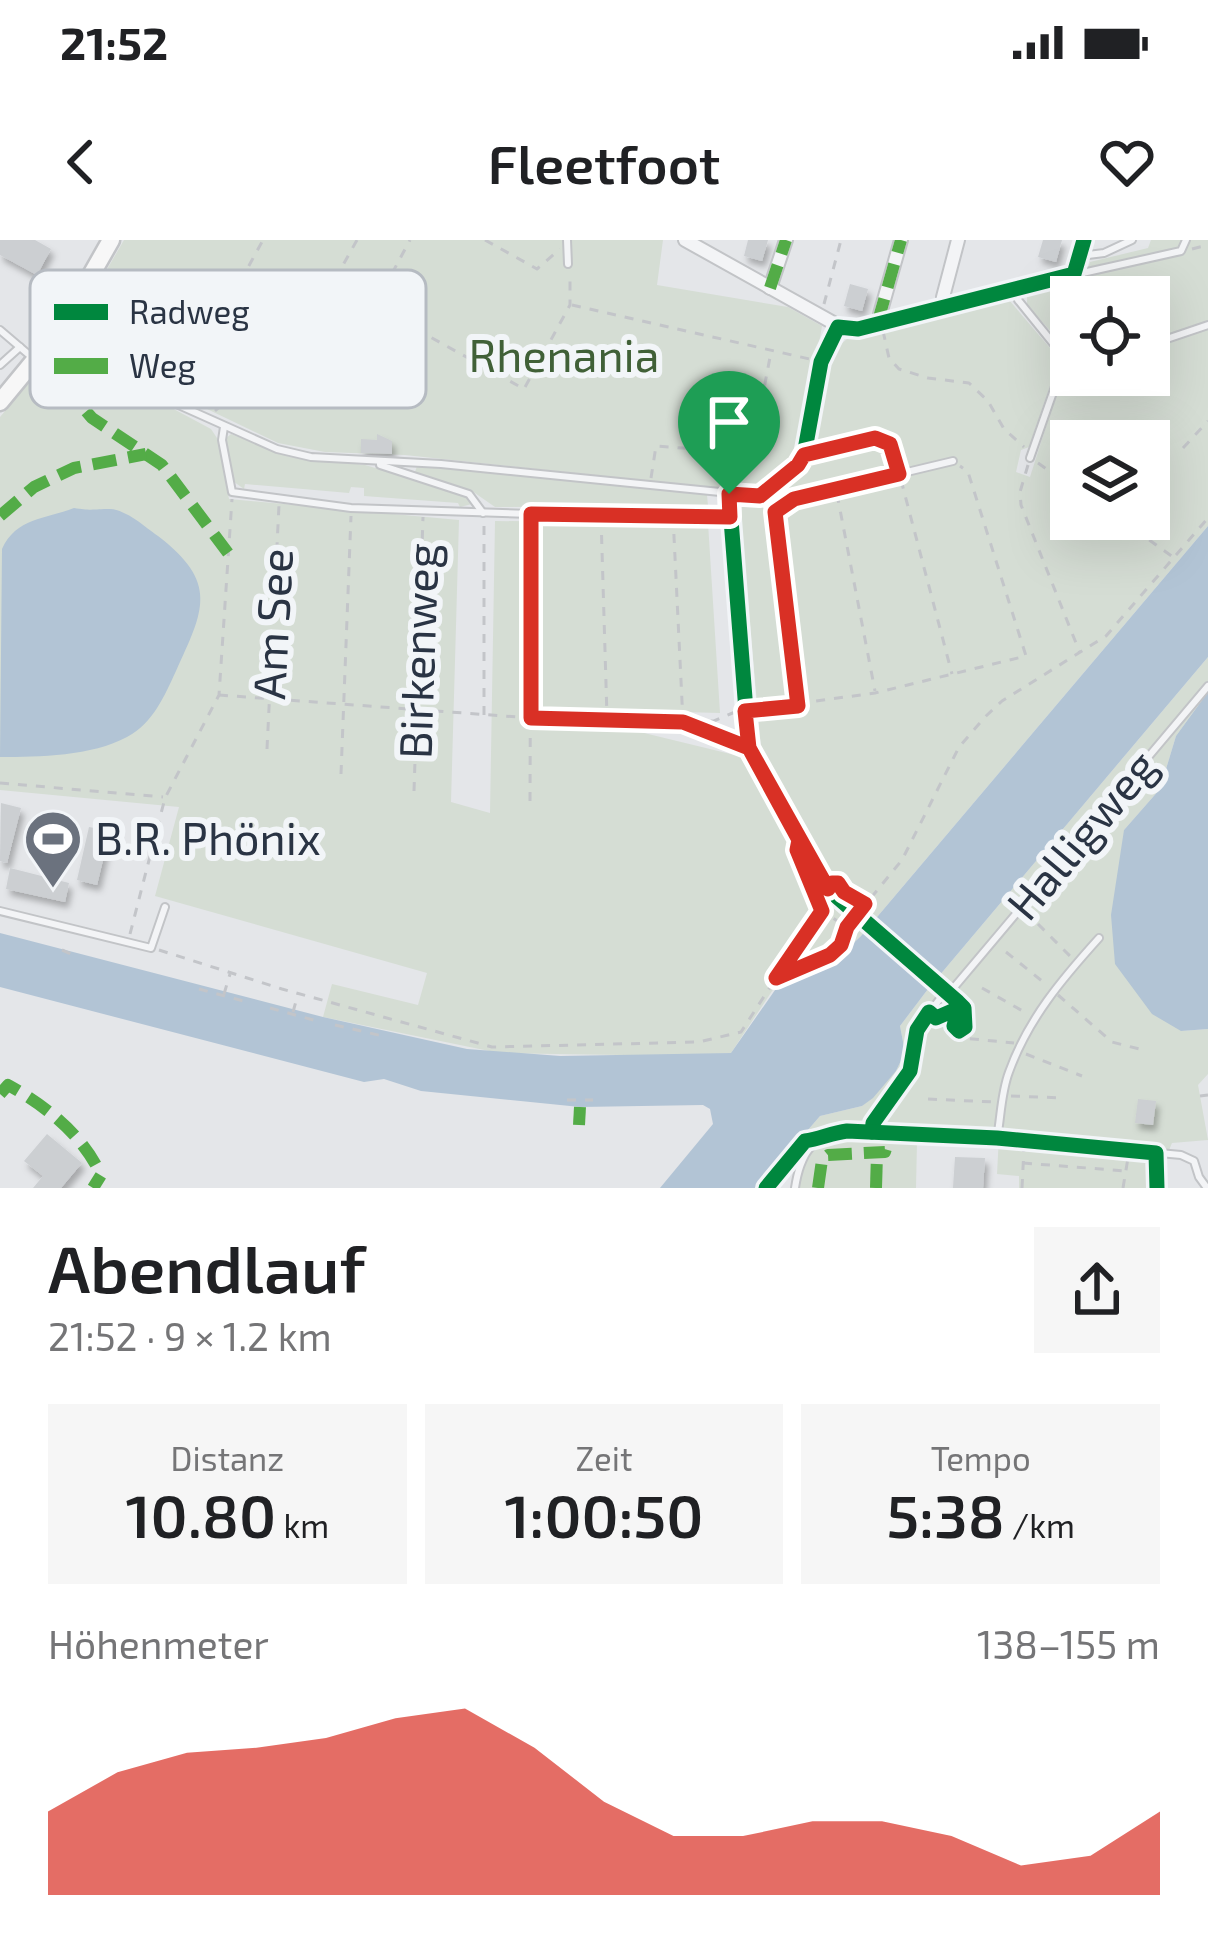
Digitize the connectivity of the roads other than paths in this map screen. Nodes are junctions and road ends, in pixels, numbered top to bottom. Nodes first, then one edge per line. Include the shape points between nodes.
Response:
1 (112, 240) edge
2 (685, 240) edge
3 (786, 240) edge
4 (901, 240) edge
5 (958, 240) edge
6 (1084, 240) edge
7 (1132, 240) edge
8 (1186, 240) edge
9 (567, 242) edge
10 (1079, 256) junction
11 (568, 264) road end
12 (95, 270) edge
13 (1074, 274) junction
14 (770, 288) junction
15 (1016, 289) junction
16 (944, 306) junction
17 (882, 322) junction
18 (1208, 325) edge
19 (838, 327) junction
20 (0, 330) edge
21 (1050, 337) edge
22 (1170, 338) edge
23 (20, 347) junction
24 (30, 355) edge
25 (0, 365) edge
26 (30, 367) edge
27 (1054, 396) edge
28 (0, 402) edge
29 (183, 408) edge
30 (224, 427) junction
31 (804, 455) junction
32 (1030, 458) road end
33 (380, 461) junction
34 (953, 461) road end
35 (899, 474) junction
36 (794, 499) road end
37 (484, 514) junction
38 (531, 514) road end
39 (1208, 686) edge
40 (165, 907) dead end
41 (0, 911) edge
42 (1099, 938) dead end
43 (872, 1132) junction
44 (998, 1138) junction
45 (1156, 1154) junction
46 (795, 1188) edge
47 (1157, 1188) edge
48 (1207, 1188) edge

1 - 12 street
2 - 14 street
3 - 14 street
4 - 17 street
5 - 16 street
6 - 10 street
7 - 10 lane
8 - 13 lane via 1181,251
9 - 11 lane
10 - 13 street
13 - 15 street
14 - 19 street
15 - 16 street
15 - 21 lane
16 - 17 street
17 - 19 street
18 - 22 lane
19 - 31 lane via 821,362
20 - 23 lane
23 - 24 lane
23 - 25 lane
26 - 28 street
27 - 32 lane
29 - 30 lane
30 - 33 lane via 311,457
30 - 37 lane via 232,492
31 - 33 lane via 760,496
31 - 35 lane via 875,438 890,444
33 - 37 lane via 469,494
34 - 35 lane
35 - 36 lane
37 - 38 lane
39 - 43 lane, Halligweg via 928,1012 913,1065
40 - 41 lane via 151,948
42 - 44 lane via 1052,990 1020,1047
43 - 44 lane
43 - 46 lane via 814,1141
44 - 45 lane
45 - 47 street
45 - 48 lane via 1194,1161

